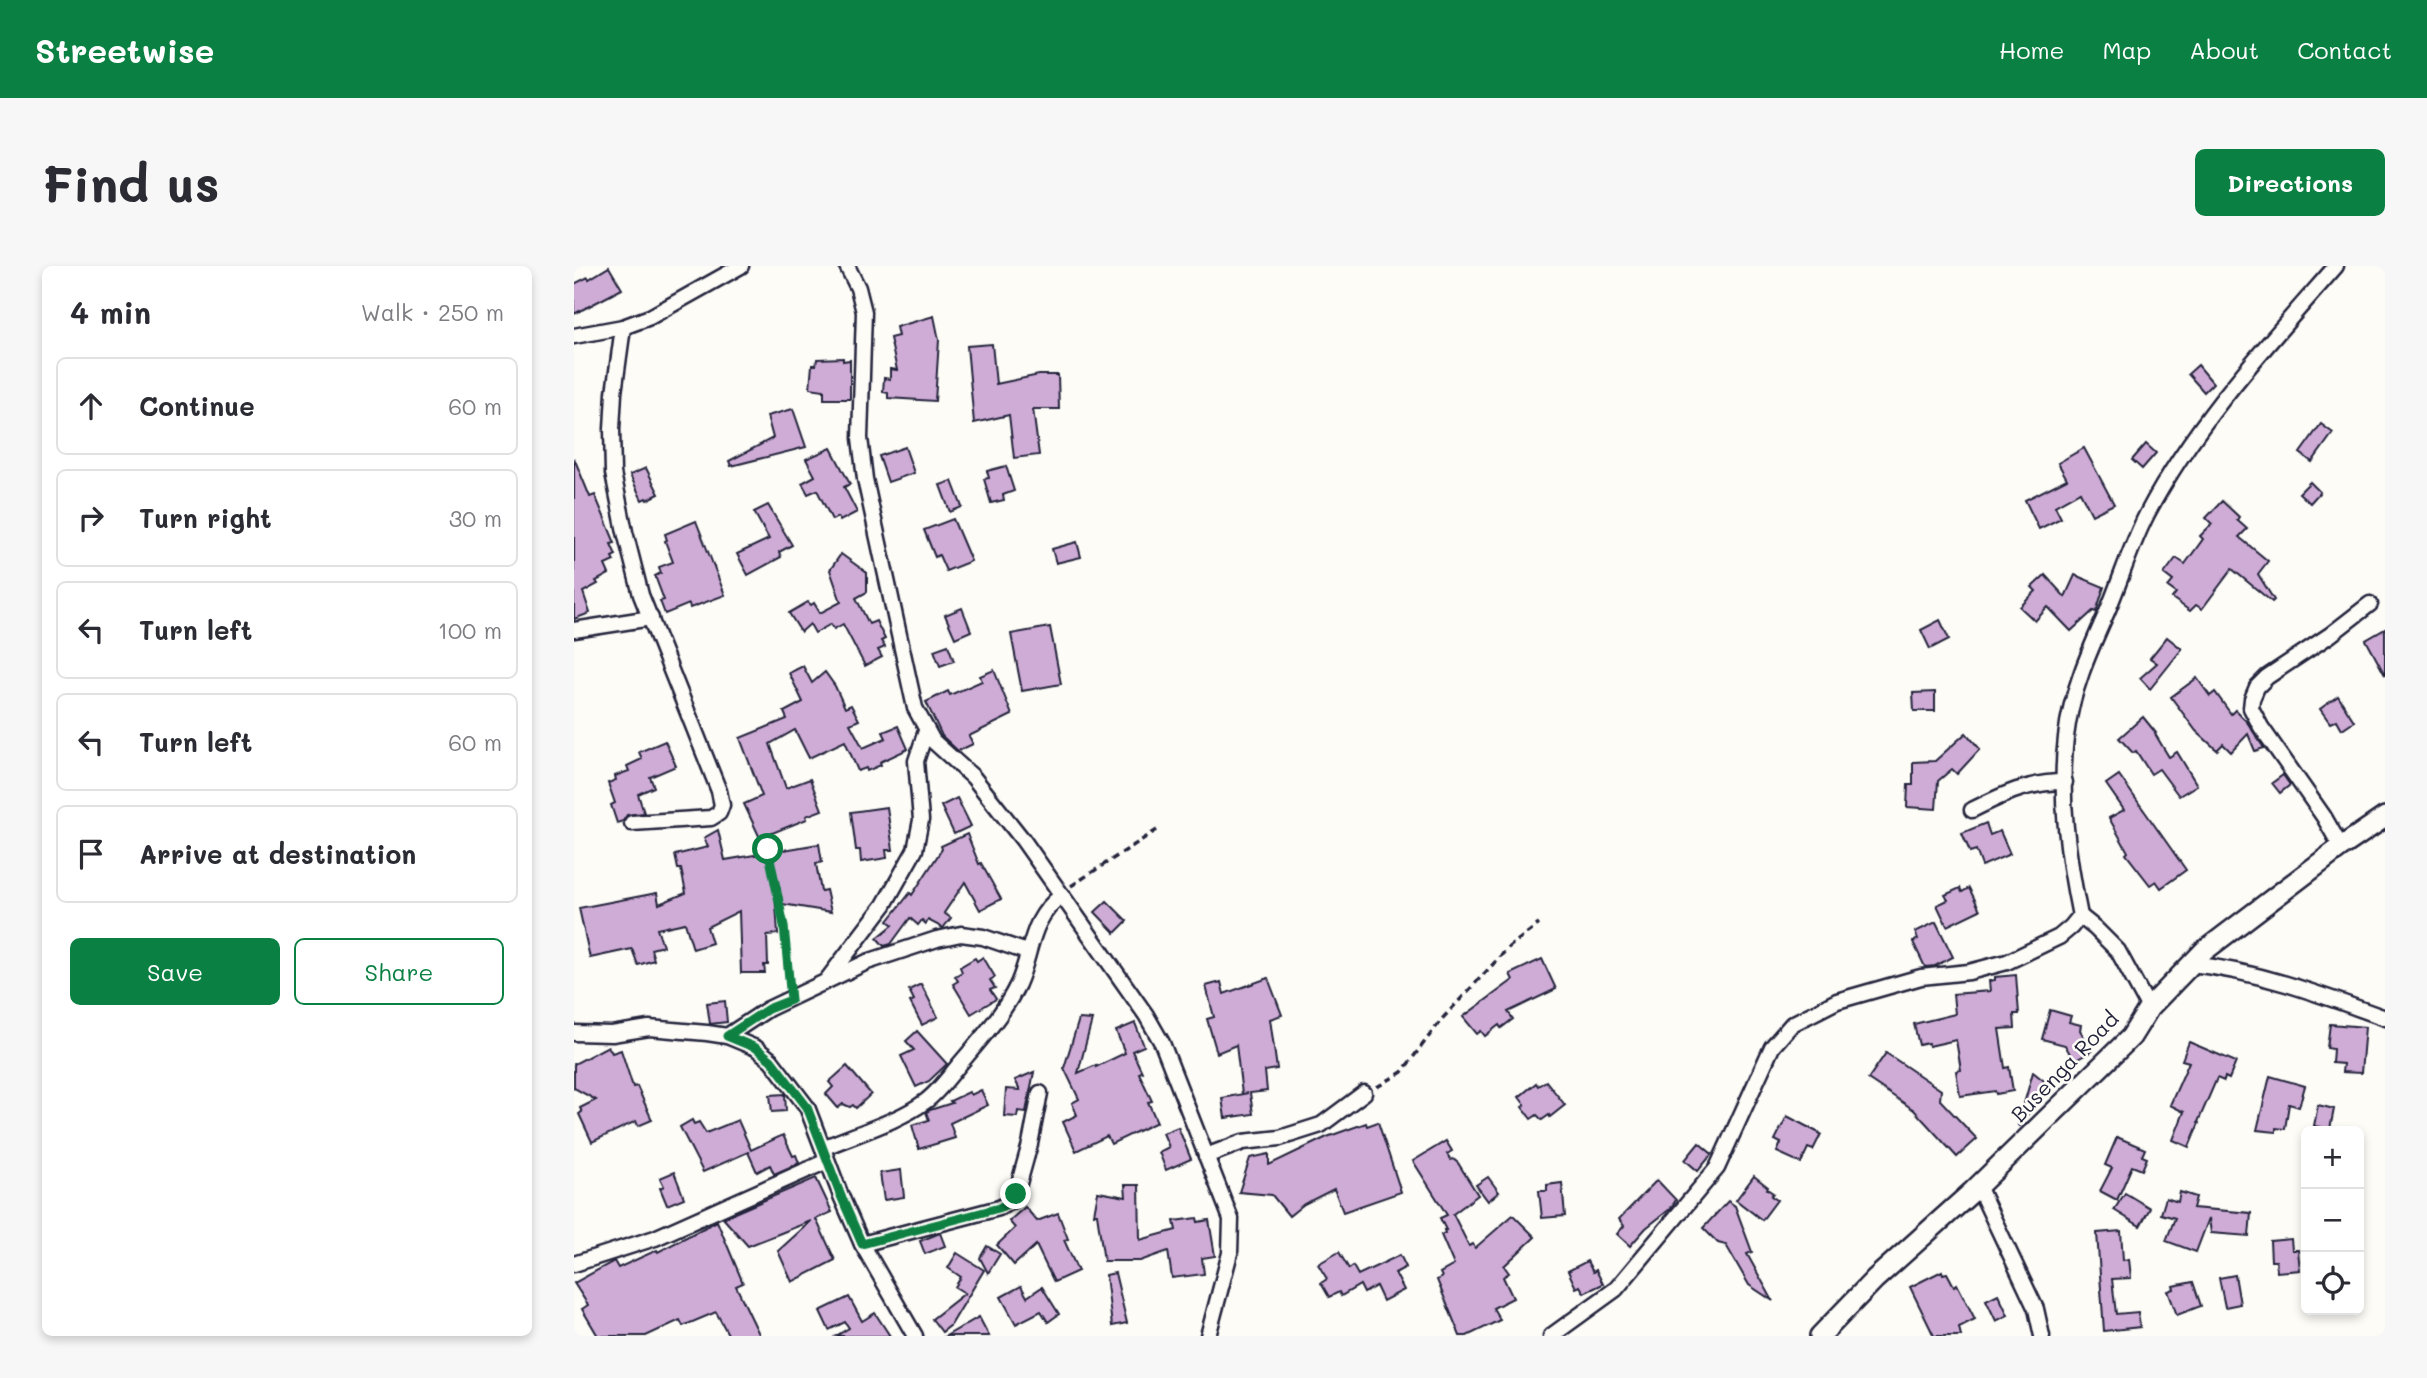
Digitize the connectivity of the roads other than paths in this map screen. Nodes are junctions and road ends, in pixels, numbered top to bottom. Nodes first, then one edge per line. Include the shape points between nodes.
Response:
1 (741, 266) edge
2 (847, 266) edge
3 (2336, 266) edge
4 (624, 327) junction
5 (574, 336) edge
6 (2370, 604) dead end
7 (651, 618) junction
8 (574, 630) edge
9 (926, 731) junction
10 (2065, 782) junction
11 (1972, 810) dead end
12 (2385, 817) edge
13 (632, 823) dead end
14 (2340, 847) junction
15 (1061, 894) junction
16 (2080, 916) junction
17 (1027, 951) junction
18 (2192, 964) junction
19 (825, 984) junction
20 (2149, 1008) junction
21 (2385, 1018) edge
22 (574, 1033) edge
23 (727, 1036) junction
24 (1040, 1093) dead end
25 (1364, 1093) road end
26 (825, 1154) junction
27 (1206, 1156) junction
28 (1979, 1186) junction
29 (862, 1244) junction
30 (574, 1264) edge
31 (915, 1336) edge
32 (1208, 1336) edge
33 (1551, 1336) edge
34 (1820, 1336) edge
35 (2042, 1336) edge

1 - 4 street via 678,303
2 - 9 street via 864,312 860,438 865,478 915,708
3 - 10 street via 2228,391 2147,515 2084,664 2066,737
4 - 5 street
4 - 7 street via 614,393 613,473 641,595
6 - 14 street via 2267,677 2252,699 2251,708 2261,727
7 - 8 street
7 - 13 street via 722,805 711,818
9 - 15 street via 973,777
9 - 19 street via 916,761 921,820 915,850 884,905
10 - 11 street via 2025,786
10 - 16 street via 2069,860
12 - 14 street, Busenga Road
14 - 18 street, Busenga Road
15 - 17 street via 1041,915
15 - 27 street via 1146,1014
16 - 20 street via 2118,951
16 - 33 street via 2059,937 2007,962 1921,977 1837,1001 1793,1024 1772,1047 1717,1168 1616,1289
17 - 19 street via 983,937 950,936 867,962
17 - 26 street via 1019,982 1005,1008 926,1101
18 - 20 street, Busenga Road
18 - 21 street via 2230,968
19 - 23 street via 768,1009
20 - 28 street, Busenga Road via 2131,1037
22 - 23 street via 612,1034 649,1028
23 - 26 street via 756,1048 780,1070 807,1107
24 - 29 street via 1027,1158 1012,1201
25 - 27 street via 1321,1125 1280,1138 1243,1142
26 - 29 street
26 - 30 street via 655,1238
27 - 32 street via 1231,1219 1230,1253
28 - 34 street, Busenga Road via 1875,1279
28 - 35 street via 2036,1309
29 - 31 street

